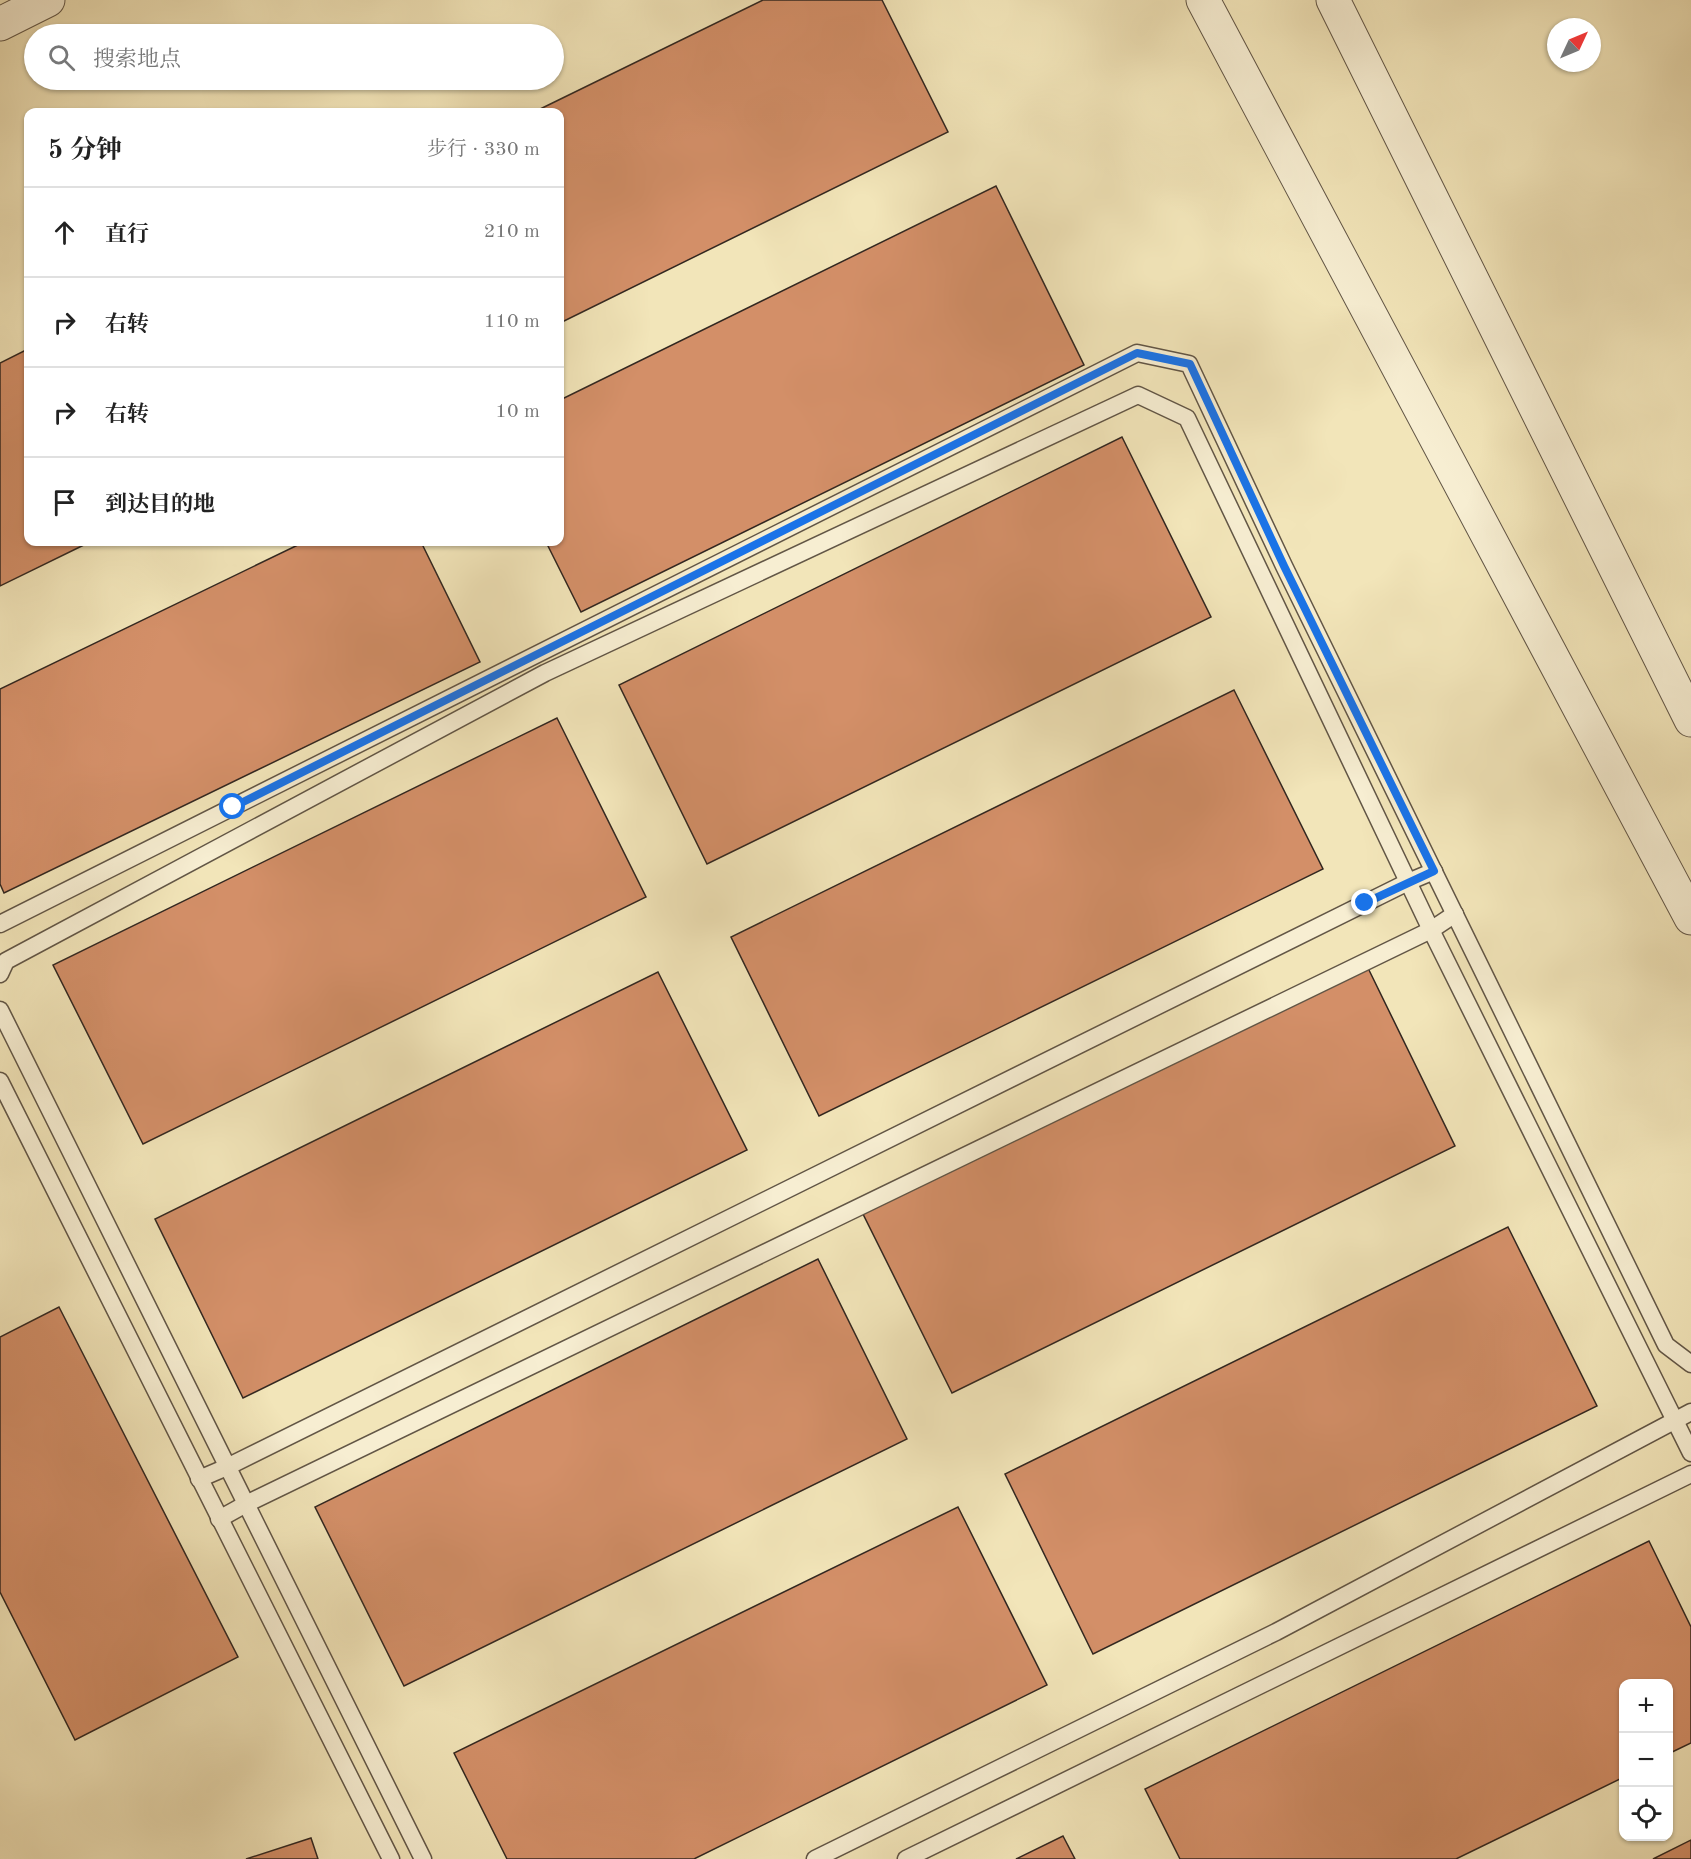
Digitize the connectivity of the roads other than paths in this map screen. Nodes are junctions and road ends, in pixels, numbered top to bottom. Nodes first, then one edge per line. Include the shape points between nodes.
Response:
1 (48, 0) edge
2 (1203, 0) edge
3 (1333, 0) edge
4 (0, 24) edge
5 (1691, 720) edge
6 (1434, 871) junction
7 (1408, 882) junction
8 (1455, 914) junction
9 (1691, 918) edge
10 (0, 924) edge
11 (1431, 930) junction
12 (0, 974) edge
13 (0, 1010) edge
14 (0, 1082) edge
15 (1691, 1364) edge
16 (1691, 1412) edge
17 (1675, 1421) junction
18 (1691, 1453) edge
19 (227, 1467) junction
20 (1691, 1474) edge
21 (199, 1479) junction
22 (246, 1504) junction
23 (219, 1519) junction
24 (391, 1859) edge
25 (423, 1859) edge
26 (815, 1859) edge
27 (906, 1859) edge

1 - 4 street
2 - 9 street
3 - 5 street
6 - 7 lane
6 - 8 lane
6 - 10 lane via 1190,364 1137,353
7 - 11 lane
7 - 12 lane via 1187,418 1138,395 545,674 6,961
7 - 19 lane
8 - 11 lane
8 - 15 lane via 1666,1345
11 - 17 lane
11 - 22 lane
13 - 19 lane
14 - 21 lane
16 - 17 lane
17 - 18 lane
17 - 26 lane via 1276,1632
19 - 21 lane
19 - 22 lane
20 - 27 lane
21 - 23 lane
22 - 23 lane
22 - 25 lane
23 - 24 lane

